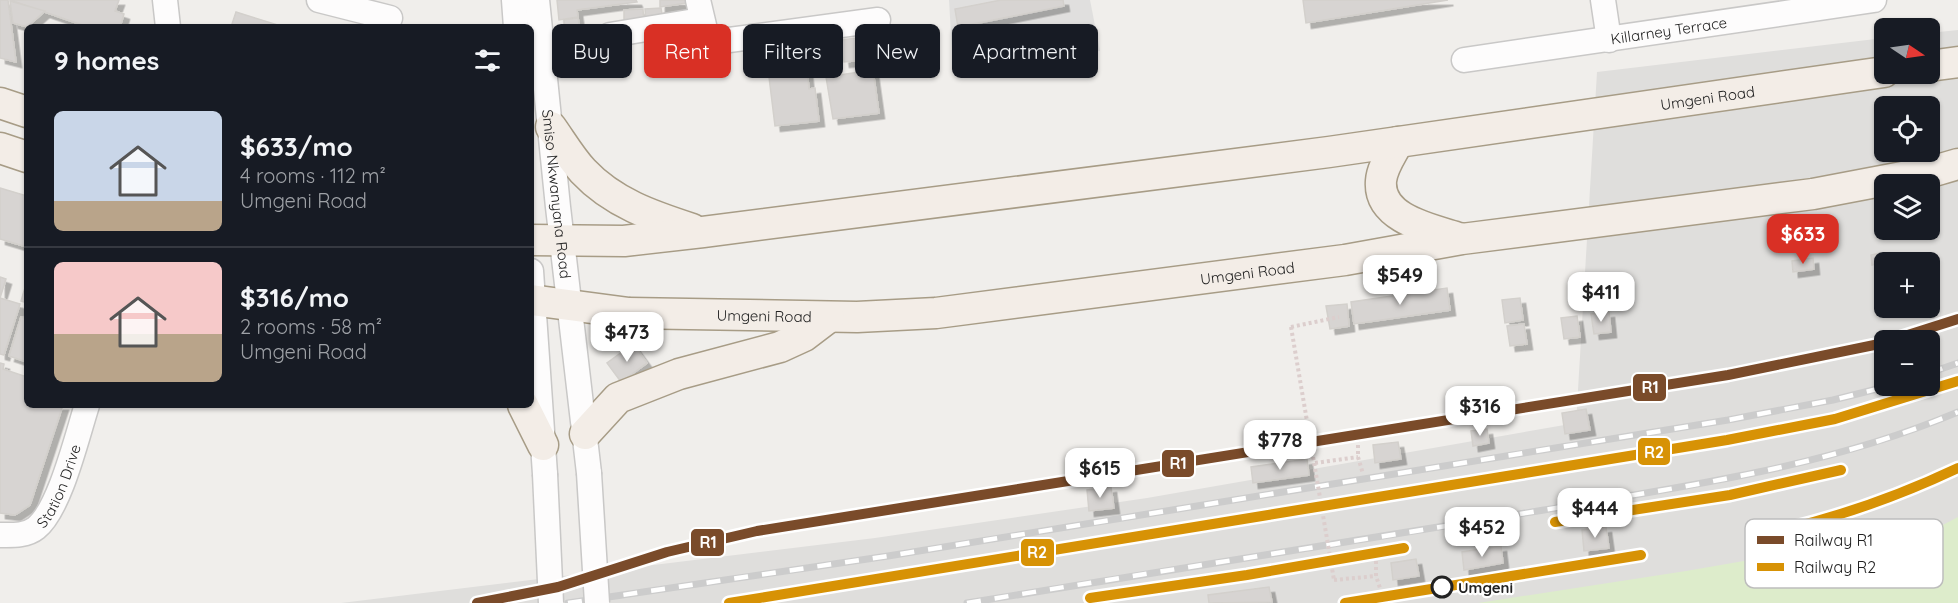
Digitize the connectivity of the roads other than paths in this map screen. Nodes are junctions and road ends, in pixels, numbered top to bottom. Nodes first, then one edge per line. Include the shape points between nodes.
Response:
1 (319, 0) edge
2 (514, 0) edge
3 (537, 0) edge
4 (1604, 0) edge
5 (1874, 0) edge
6 (700, 10) edge
7 (390, 18) dead end
8 (878, 20) dead end
9 (516, 24) edge
10 (632, 29) edge
11 (1609, 40) junction
12 (1464, 60) dead end
13 (1958, 62) edge
14 (1940, 64) edge
15 (1874, 73) edge
16 (0, 103) edge
17 (24, 111) edge
18 (551, 127) junction
19 (1398, 142) junction
20 (1958, 164) edge
21 (703, 232) junction
22 (1462, 239) junction
23 (534, 240) edge
24 (561, 241) junction
25 (534, 301) edge
26 (570, 305) junction
27 (829, 316) junction
28 (534, 327) edge
29 (86, 408) edge
30 (524, 408) edge
31 (585, 434) junction
32 (544, 459) junction
33 (0, 535) edge
34 (551, 603) edge
35 (597, 603) edge

1 - 7 street
2 - 9 street
3 - 18 street, Smiso Nkwanyana Road
4 - 11 street
5 - 11 street, Killarney Terrace
6 - 8 street via 707,38 714,42
6 - 10 street
11 - 12 street, Killarney Terrace
13 - 14 main road
15 - 19 main road, Umgeni Road
16 - 17 main road
18 - 21 main road via 583,171 609,194 639,210
18 - 24 street, Smiso Nkwanyana Road
19 - 21 main road, Umgeni Road
19 - 22 main road via 1381,181 1388,206 1414,223
20 - 22 main road, Umgeni Road via 1813,194
21 - 24 main road, Umgeni Road via 624,241
22 - 27 main road, Umgeni Road via 1333,262 959,310
23 - 24 main road, Umgeni Road
24 - 26 street, Smiso Nkwanyana Road
25 - 26 main road, Umgeni Road
26 - 27 main road, Umgeni Road via 629,313
26 - 31 street, Smiso Nkwanyana Road
27 - 31 main road via 804,336 780,347 680,374 618,398
28 - 32 street
29 - 33 street, Station Drive via 46,517 34,530
30 - 32 main road
31 - 35 street, Smiso Nkwanyana Road, bridge
32 - 34 street, bridge

